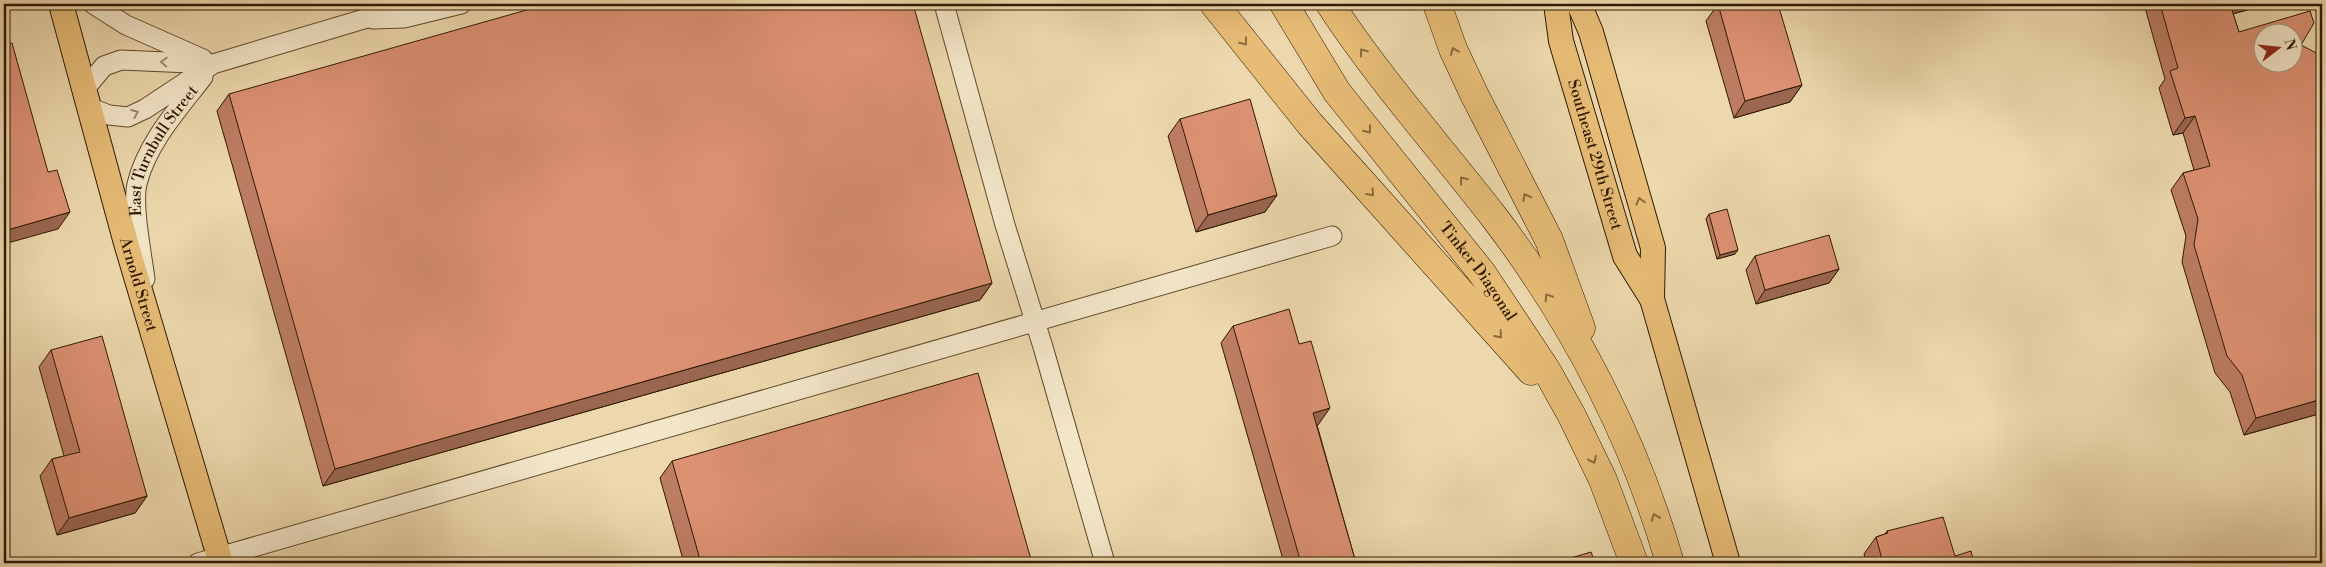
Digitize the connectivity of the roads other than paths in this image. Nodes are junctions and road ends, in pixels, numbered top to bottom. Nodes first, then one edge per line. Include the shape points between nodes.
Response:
1 (61, 4) edge
2 (93, 4) edge
3 (396, 4) edge
4 (461, 4) edge
5 (944, 4) edge
6 (1214, 4) edge
7 (1284, 4) edge
8 (1330, 4) edge
9 (1437, 4) edge
10 (1556, 4) edge
11 (1579, 4) edge
12 (364, 19) junction
13 (213, 64) junction
14 (86, 99) junction
15 (1332, 236) dead end
16 (1652, 299) junction
17 (1035, 321) junction
18 (153, 335) junction
19 (1608, 400) junction
20 (1572, 416) junction
21 (213, 561) edge
22 (1105, 563) edge
23 (1634, 563) edge
24 (1670, 563) edge
25 (1728, 563) edge

1 - 14 main road, Arnold Street
2 - 13 street via 126,25
3 - 12 street, East Turnbull Street
4 - 12 street, East Turnbull Street via 404,18
5 - 17 street
6 -> 20 highway via 1310,124
7 -> 20 highway, Tinker Diagonal via 1338,92 1482,273 1547,371
19 -> 8 highway via 1577,342 1516,248 1353,39
19 -> 9 highway via 1549,240 1452,48
10 - 16 main road, Southeast 29th Street via 1561,41 1625,256
16 -> 11 main road, Southeast 29th Street via 1653,248 1591,32
12 - 13 street, East Turnbull Street
14 -> 13 street, East Turnbull Street via 109,115 128,117
13 -> 14 street, East Turnbull Street via 121,60 104,66
13 - 18 street, East Turnbull Street via 155,140 137,185 138,226
14 - 18 main road, Arnold Street
15 - 17 street
16 - 25 main road, Southeast 29th Street
17 - 21 street
17 - 22 street
18 - 21 main road, Arnold Street
24 -> 19 highway via 1638,466
20 -> 23 highway, Tinker Diagonal via 1603,480

